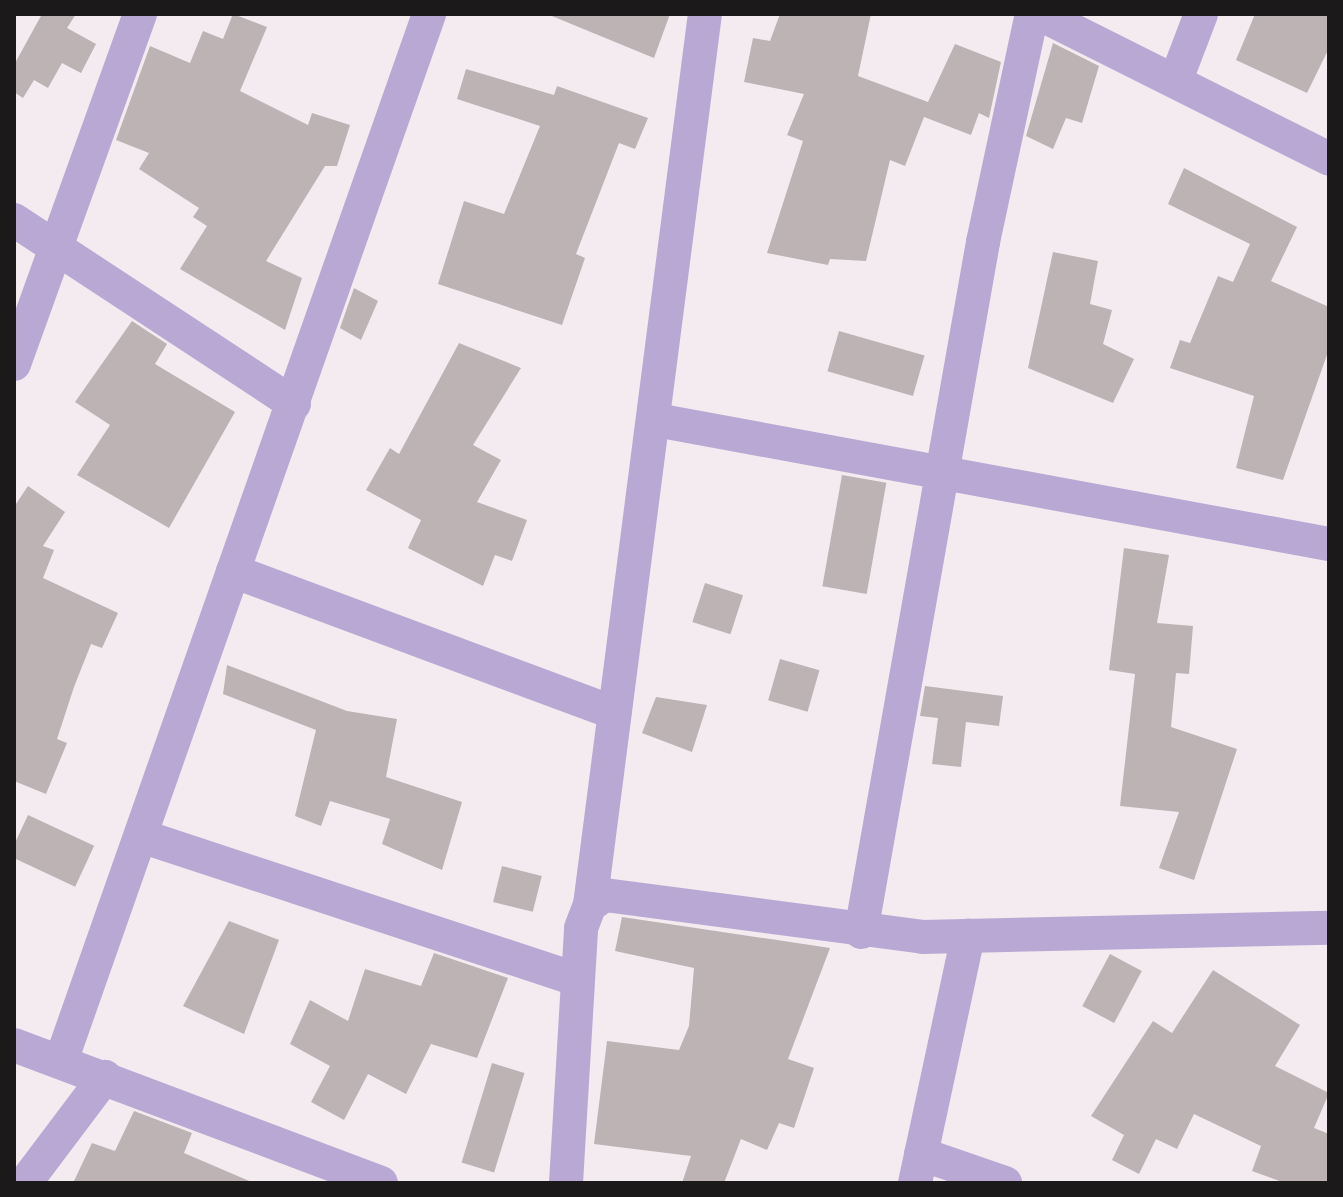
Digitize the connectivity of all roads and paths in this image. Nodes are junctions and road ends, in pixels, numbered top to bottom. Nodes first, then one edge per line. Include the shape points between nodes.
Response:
1 (140, 14) edge
2 (429, 14) edge
3 (1032, 14) edge
4 (1040, 14) edge
5 (1201, 14) edge
6 (699, 16) edge
7 (1177, 77) junction
8 (1329, 159) edge
9 (14, 220) edge
10 (58, 248) junction
11 (14, 364) edge
12 (294, 404) junction
13 (656, 420) junction
14 (944, 471) junction
15 (1329, 544) edge
16 (233, 571) junction
17 (614, 713) junction
18 (141, 836) junction
19 (590, 905) junction
20 (1329, 928) edge
21 (861, 932) junction
22 (968, 936) junction
23 (576, 979) junction
24 (14, 1045) edge
25 (61, 1061) junction
26 (105, 1077) junction
27 (918, 1168) edge
28 (25, 1183) edge
29 (381, 1183) edge
30 (566, 1183) edge
31 (1005, 1183) edge

1 - 10 street
2 - 12 street
3 - 14 street
4 - 7 street
5 - 7 street
6 - 13 street
7 - 8 street
9 - 10 street
10 - 11 street
10 - 12 street
12 - 16 street
13 - 14 street
13 - 17 street
14 - 15 street
14 - 21 street
16 - 17 street
16 - 18 street
17 - 19 street
18 - 23 street
18 - 25 street
19 - 21 street via 624,892
19 - 23 street
20 - 22 street
21 - 22 street
22 - 27 street
23 - 30 street
24 - 25 street
25 - 26 street
26 - 28 street
26 - 29 street
27 - 31 street

